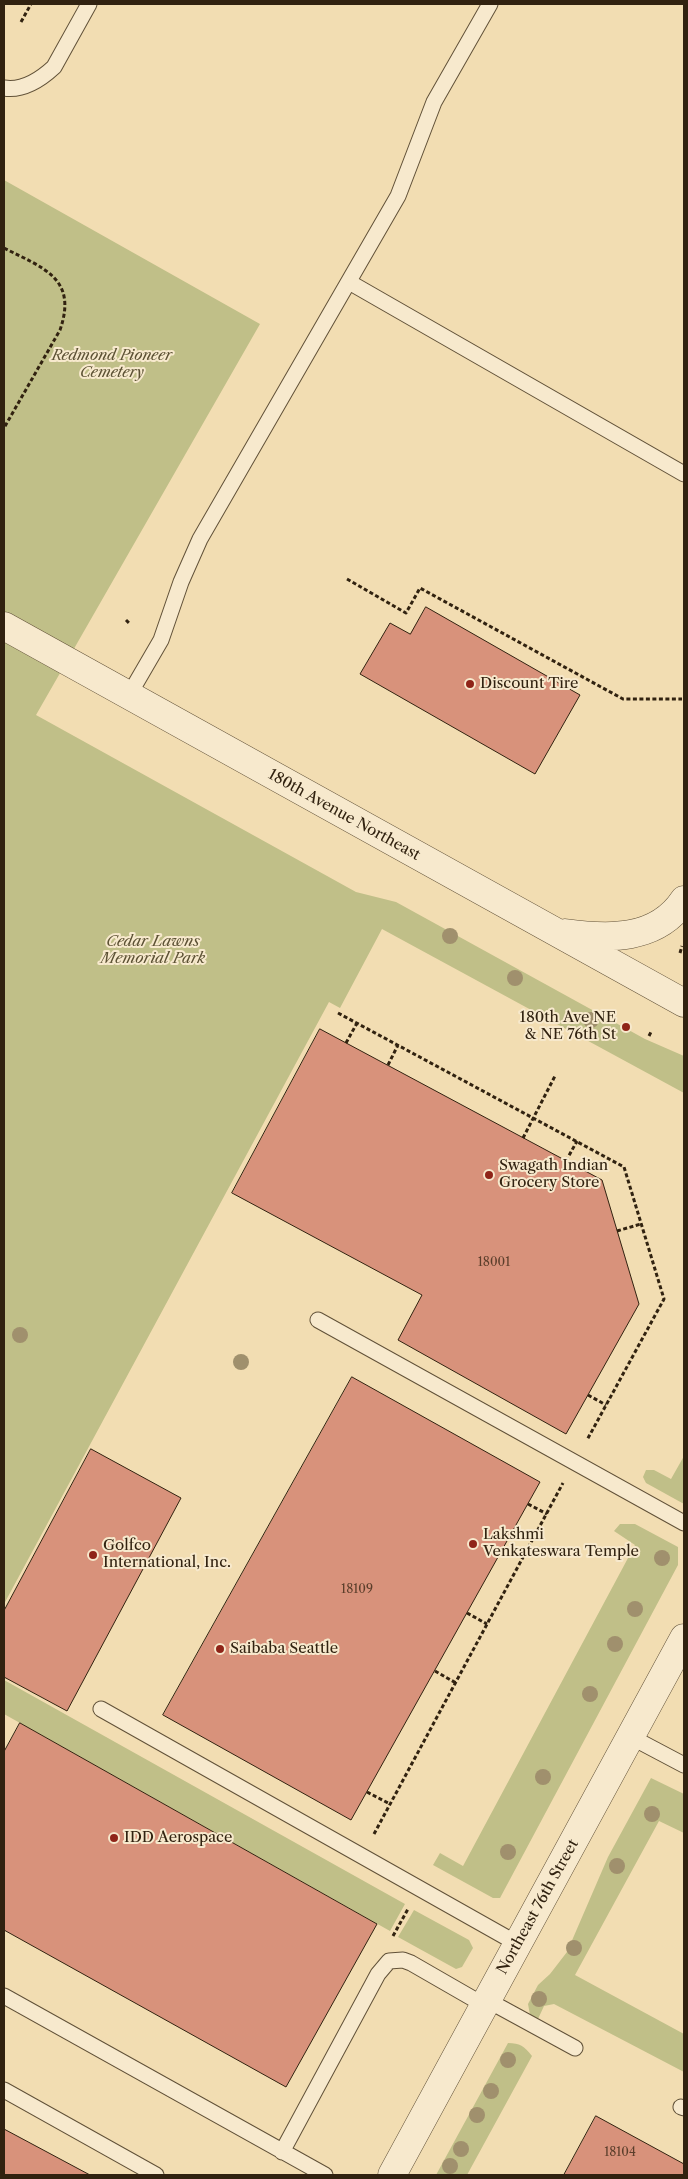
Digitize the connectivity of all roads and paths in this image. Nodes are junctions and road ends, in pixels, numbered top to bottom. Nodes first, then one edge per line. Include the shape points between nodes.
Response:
1 (31, 4) edge
2 (89, 4) edge
3 (490, 4) edge
4 (21, 22) dead end
5 (4, 88) edge
6 (4, 248) edge
7 (348, 282) junction
8 (4, 428) edge
9 (684, 474) edge
10 (347, 579) dead end
11 (4, 626) edge
12 (130, 695) junction
13 (682, 699) dead end
14 (684, 900) edge
15 (552, 931) junction
16 (684, 1003) edge
17 (338, 1013) dead end
18 (357, 1023) junction
19 (346, 1043) dead end
20 (398, 1045) junction
21 (388, 1065) dead end
22 (555, 1076) dead end
23 (533, 1118) junction
24 (523, 1138) dead end
25 (576, 1141) junction
26 (566, 1161) dead end
27 (641, 1224) junction
28 (618, 1231) dead end
29 (318, 1320) dead end
30 (588, 1395) dead end
31 (606, 1405) junction
32 (584, 1447) dead end
33 (565, 1481) dead end
34 (528, 1504) dead end
35 (547, 1514) junction
36 (684, 1523) edge
37 (467, 1613) dead end
38 (488, 1624) junction
39 (684, 1638) edge
40 (435, 1671) dead end
41 (456, 1683) junction
42 (101, 1709) dead end
43 (631, 1737) junction
44 (684, 1765) edge
45 (367, 1792) dead end
46 (390, 1804) junction
47 (361, 1856) junction
48 (419, 1889) junction
49 (518, 1944) junction
50 (395, 1960) junction
51 (4, 1996) edge
52 (486, 2003) junction
53 (575, 2048) dead end
54 (4, 2090) edge
55 (282, 2152) junction
56 (156, 2175) edge
57 (325, 2175) edge
58 (392, 2175) edge

1 - 4 path
2 - 5 lane via 54,67 46,75 29,85
3 - 7 lane via 434,102 398,196
6 - 8 path via 45,270 58,283 66,298 66,312 60,330
7 - 9 lane
7 - 12 lane via 200,540 161,640
10 - 13 path via 406,613 420,588 623,699
11 - 12 street, 180th Avenue Northeast
12 - 15 street, 180th Avenue Northeast
14 - 15 street via 668,917 652,927 630,934 596,937
15 - 16 street, 180th Avenue Northeast
17 - 18 path
18 - 19 path
18 - 20 path
20 - 21 path
20 - 23 path
22 - 23 path
23 - 24 path
23 - 25 path
25 - 26 path
25 - 27 path via 624,1166
27 - 28 path
27 - 31 path via 664,1299
29 - 36 lane
30 - 31 path
31 - 32 path
33 - 35 path
34 - 35 path
35 - 38 path
37 - 38 path
38 - 41 path
39 - 43 street, Northeast 76th Street
40 - 41 path
41 - 46 path
42 - 47 lane
43 - 44 lane
43 - 49 street, Northeast 76th Street
45 - 46 path
46 - 47 path
47 - 48 lane
48 - 49 lane
48 - 50 path via 390,1941
49 - 52 street, Northeast 76th Street
50 - 52 lane via 411,1963
50 - 55 lane via 389,1961 378,1974
51 - 55 lane
52 - 53 lane
52 - 58 street, Northeast 76th Street
54 - 56 lane
55 - 57 lane

